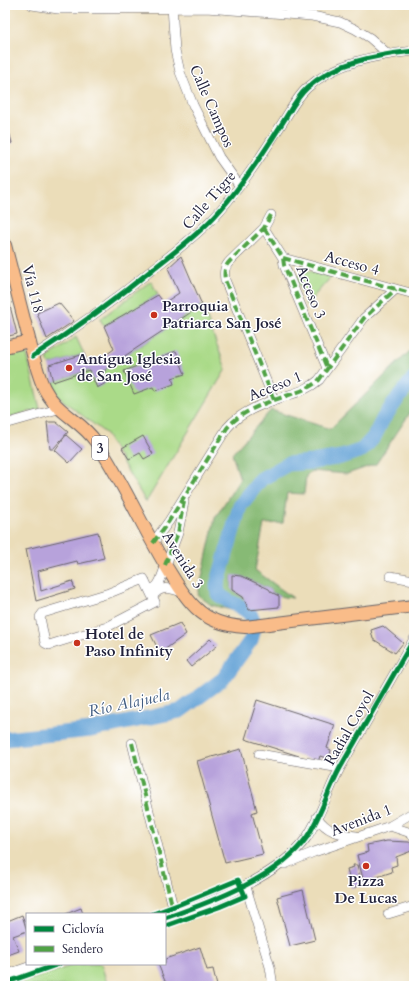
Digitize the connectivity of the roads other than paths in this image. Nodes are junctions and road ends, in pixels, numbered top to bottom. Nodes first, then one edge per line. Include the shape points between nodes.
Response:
1 (32, 5) edge
2 (172, 7) junction
3 (414, 51) edge
4 (388, 54) junction
5 (239, 185) junction
6 (271, 215) dead end
7 (264, 228) junction
8 (5, 245) edge
9 (283, 258) junction
10 (396, 289) junction
11 (414, 294) edge
12 (30, 341) junction
13 (5, 347) edge
14 (34, 356) junction
15 (327, 368) junction
16 (274, 400) junction
17 (58, 409) junction
18 (5, 424) edge
19 (186, 495) junction
20 (153, 543) junction
21 (165, 565) junction
22 (390, 576) dead end
23 (414, 580) edge
24 (182, 592) junction
25 (151, 594) junction
26 (414, 606) edge
27 (414, 639) edge
28 (132, 743) dead end
29 (259, 754) dead end
30 (340, 768) junction
31 (414, 812) edge
32 (317, 817) junction
33 (390, 826) junction
34 (310, 832) junction
35 (414, 836) edge
36 (359, 837) junction
37 (288, 863) junction
38 (273, 869) junction
39 (246, 887) junction
40 (209, 902) junction
41 (414, 906) edge
42 (388, 914) dead end
43 (175, 915) junction
44 (166, 918) edge
45 (34, 965) edge
46 (5, 975) edge
47 (273, 986) edge

1 - 2 street via 58,9
2 - 4 street via 328,19 370,38
2 - 5 street, Calle Campos via 180,72 219,157
3 - 4 street, Calle Tigre
4 - 5 street, Calle Tigre via 350,63 319,78 306,89
5 - 14 street, Calle Tigre via 224,206 195,236 73,330
6 - 7 street
7 - 9 street, Acceso 3
7 - 16 street via 225,266 224,272
8 - 12 main road, Vía 118
9 - 10 street, Acceso 4
9 - 15 street, Acceso 3
10 - 11 street, Acceso 4
10 - 15 street, Acceso 1 via 364,318
12 - 13 main road
12 - 14 main road, Avenida 3 / 3
14 - 17 main road, Avenida 3 / 3 via 44,388
15 - 16 street, Acceso 1 via 313,386
16 - 19 street, Acceso 1 via 234,420
17 - 18 street
17 - 20 main road, Avenida 3 / 3 via 85,429 95,440 108,459
19 - 20 street, Acceso 1
19 - 21 street, Acceso 1 via 178,533
20 - 21 main road, Avenida 3 / 3
21 - 24 main road, Avenida 3 / 3
21 - 25 street, Acceso 1 via 160,581
22 - 23 street
24 - 25 street via 168,588
24 - 26 main road, Avenida 3 / 3 via 208,618 227,625 251,626
25 - 25 street, Acceso 1 via 144,579 109,593 43,613 40,617 45,644 49,645 107,627 155,602
27 - 30 street, Radial Coyol
28 - 43 street
29 - 30 street
30 - 32 street, Radial Coyol
31 - 33 street, Avenida 1
32 - 34 street, Radial Coyol
32 - 36 street via 333,831
33 - 35 street
33 - 36 street, Avenida 1
34 - 37 street, Radial Coyol via 306,843
34 - 38 street, Radial Coyol via 291,855
36 - 37 street, Avenida 1
37 - 38 street, Avenida 1
37 - 39 street, Radial Coyol
38 - 40 street, Radial Coyol
39 - 40 street, Radial Coyol
39 - 47 street via 270,967
40 - 43 street, Radial Coyol
41 - 42 street
43 - 44 street, Radial Coyol
45 - 46 street

